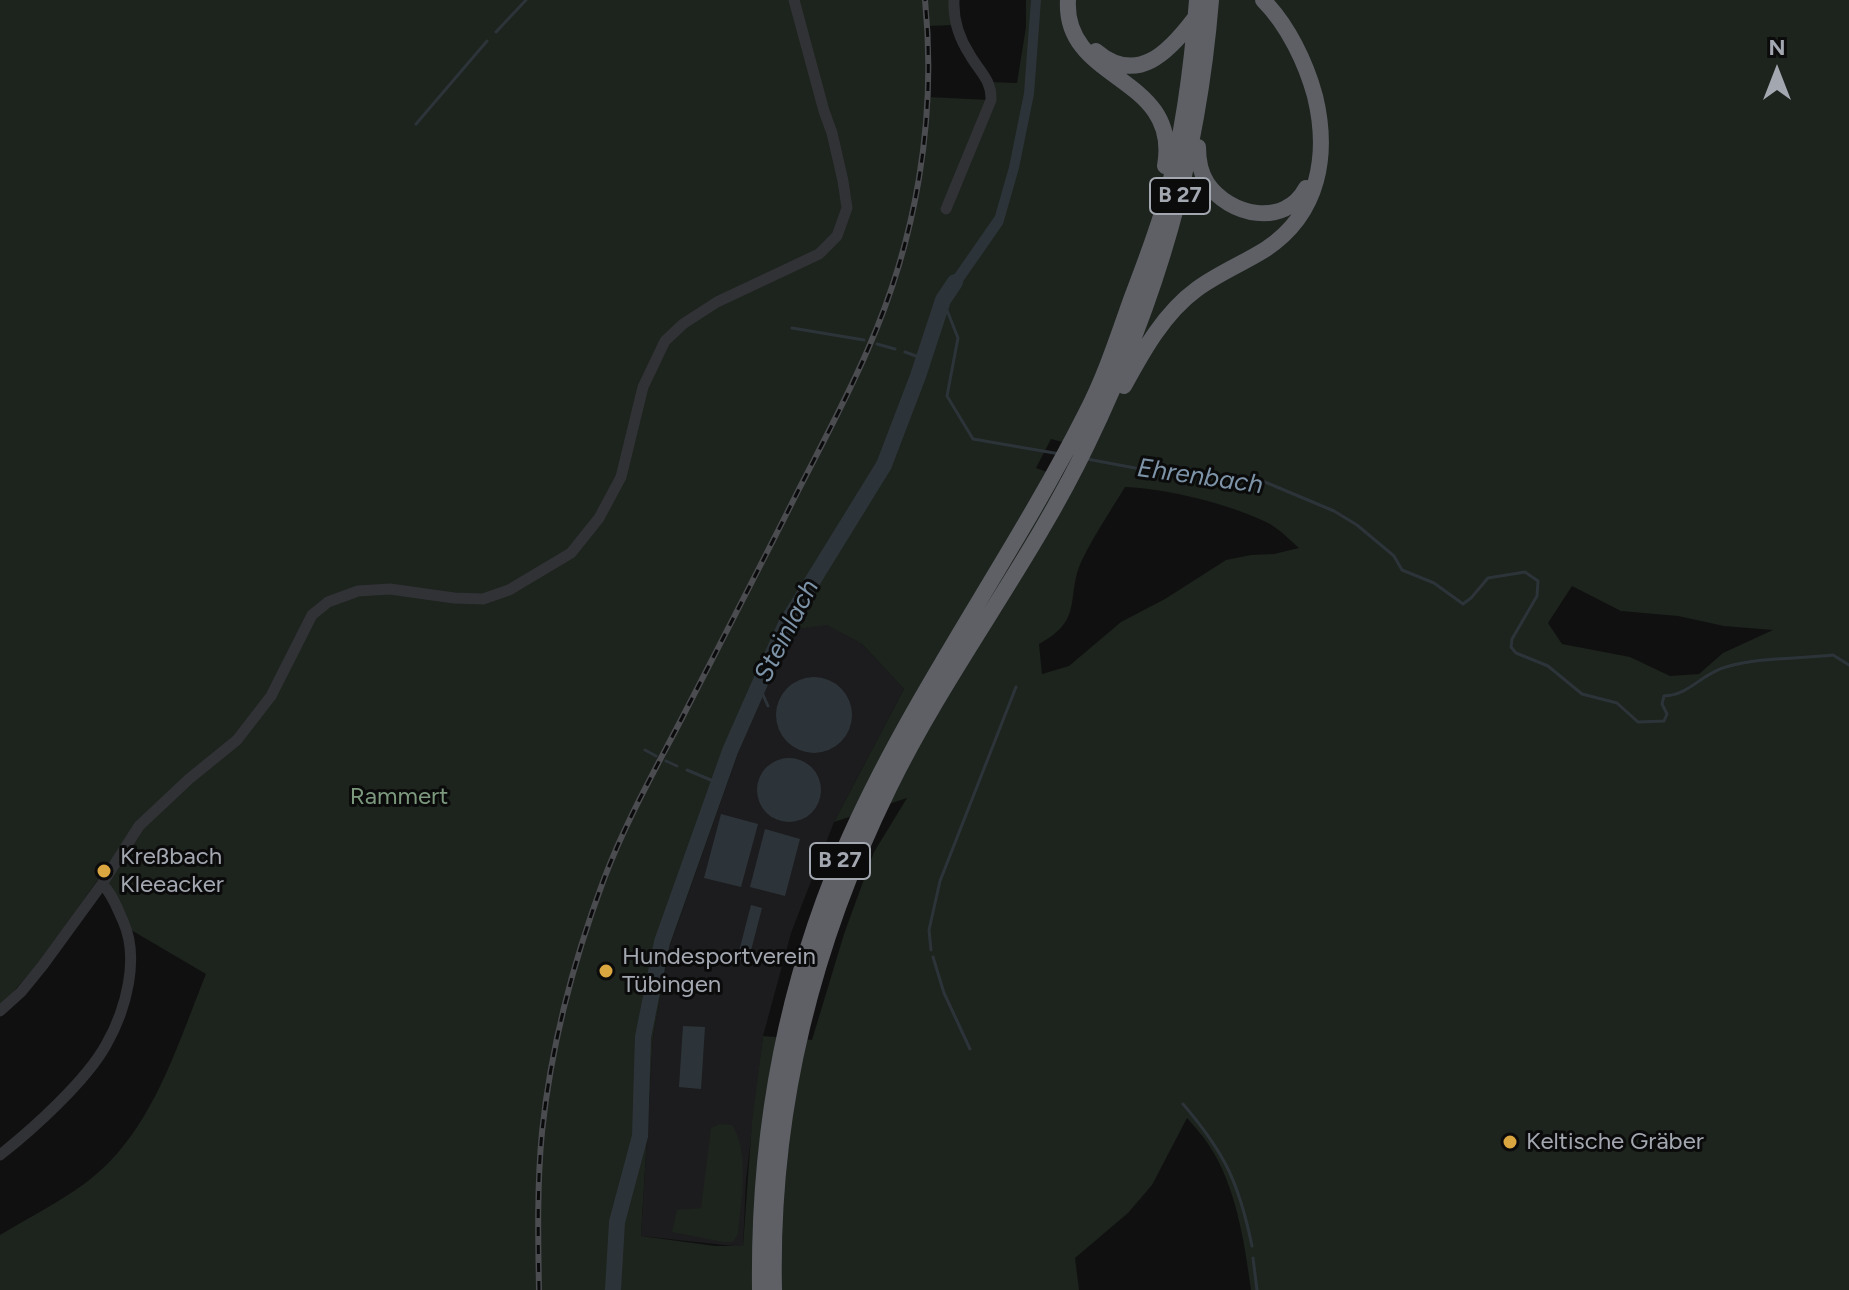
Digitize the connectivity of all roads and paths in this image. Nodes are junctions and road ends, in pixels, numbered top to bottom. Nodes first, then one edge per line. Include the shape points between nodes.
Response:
1 (794, 0) edge
2 (954, 0) edge
3 (1068, 0) edge
4 (1075, 0) edge
5 (1197, 0) edge
6 (1211, 0) edge
7 (1255, 0) edge
8 (1263, 0) edge
9 (1195, 18) junction
10 (1207, 55) junction
11 (946, 209) dead end
12 (1151, 243) junction
13 (1082, 443) junction
14 (102, 884) junction
15 (0, 1011) edge
16 (0, 1155) edge
17 (760, 1290) edge
18 (774, 1290) edge

1 - 14 street via 843,181 847,208 837,236 819,254 717,302 665,341 643,387 621,477 599,518 571,553 509,590 483,599 390,589 358,591 328,602 312,615 271,696 237,740 139,826
2 - 11 street via 956,25 992,89
3 - 12 highway via 1072,33 1084,49 1136,90 1160,118 1167,153
4 - 9 highway via 1078,30 1088,44 1122,64 1164,55
5 - 9 highway, B 27
6 - 10 highway, B 27
7 - 10 highway via 1289,43 1312,101 1312,177 1302,196 1287,207 1249,213 1231,207 1206,182 1197,146
8 - 13 highway via 1294,43 1311,81 1322,142 1319,177 1300,213 1269,247 1196,290 1166,319 1108,416
9 - 12 highway, B 27 via 1176,156
10 - 13 highway, B 27 via 1170,237 1136,334
12 - 13 highway, B 27 via 1088,410
13 - 17 highway, B 27 via 1052,476 914,713 844,850 817,921 775,1076 760,1215
13 - 18 highway, B 27 via 1069,481 890,786 831,925 790,1077 775,1212
14 - 15 street via 36,974
14 - 16 street via 131,944 127,989 118,1016 106,1045 68,1093

